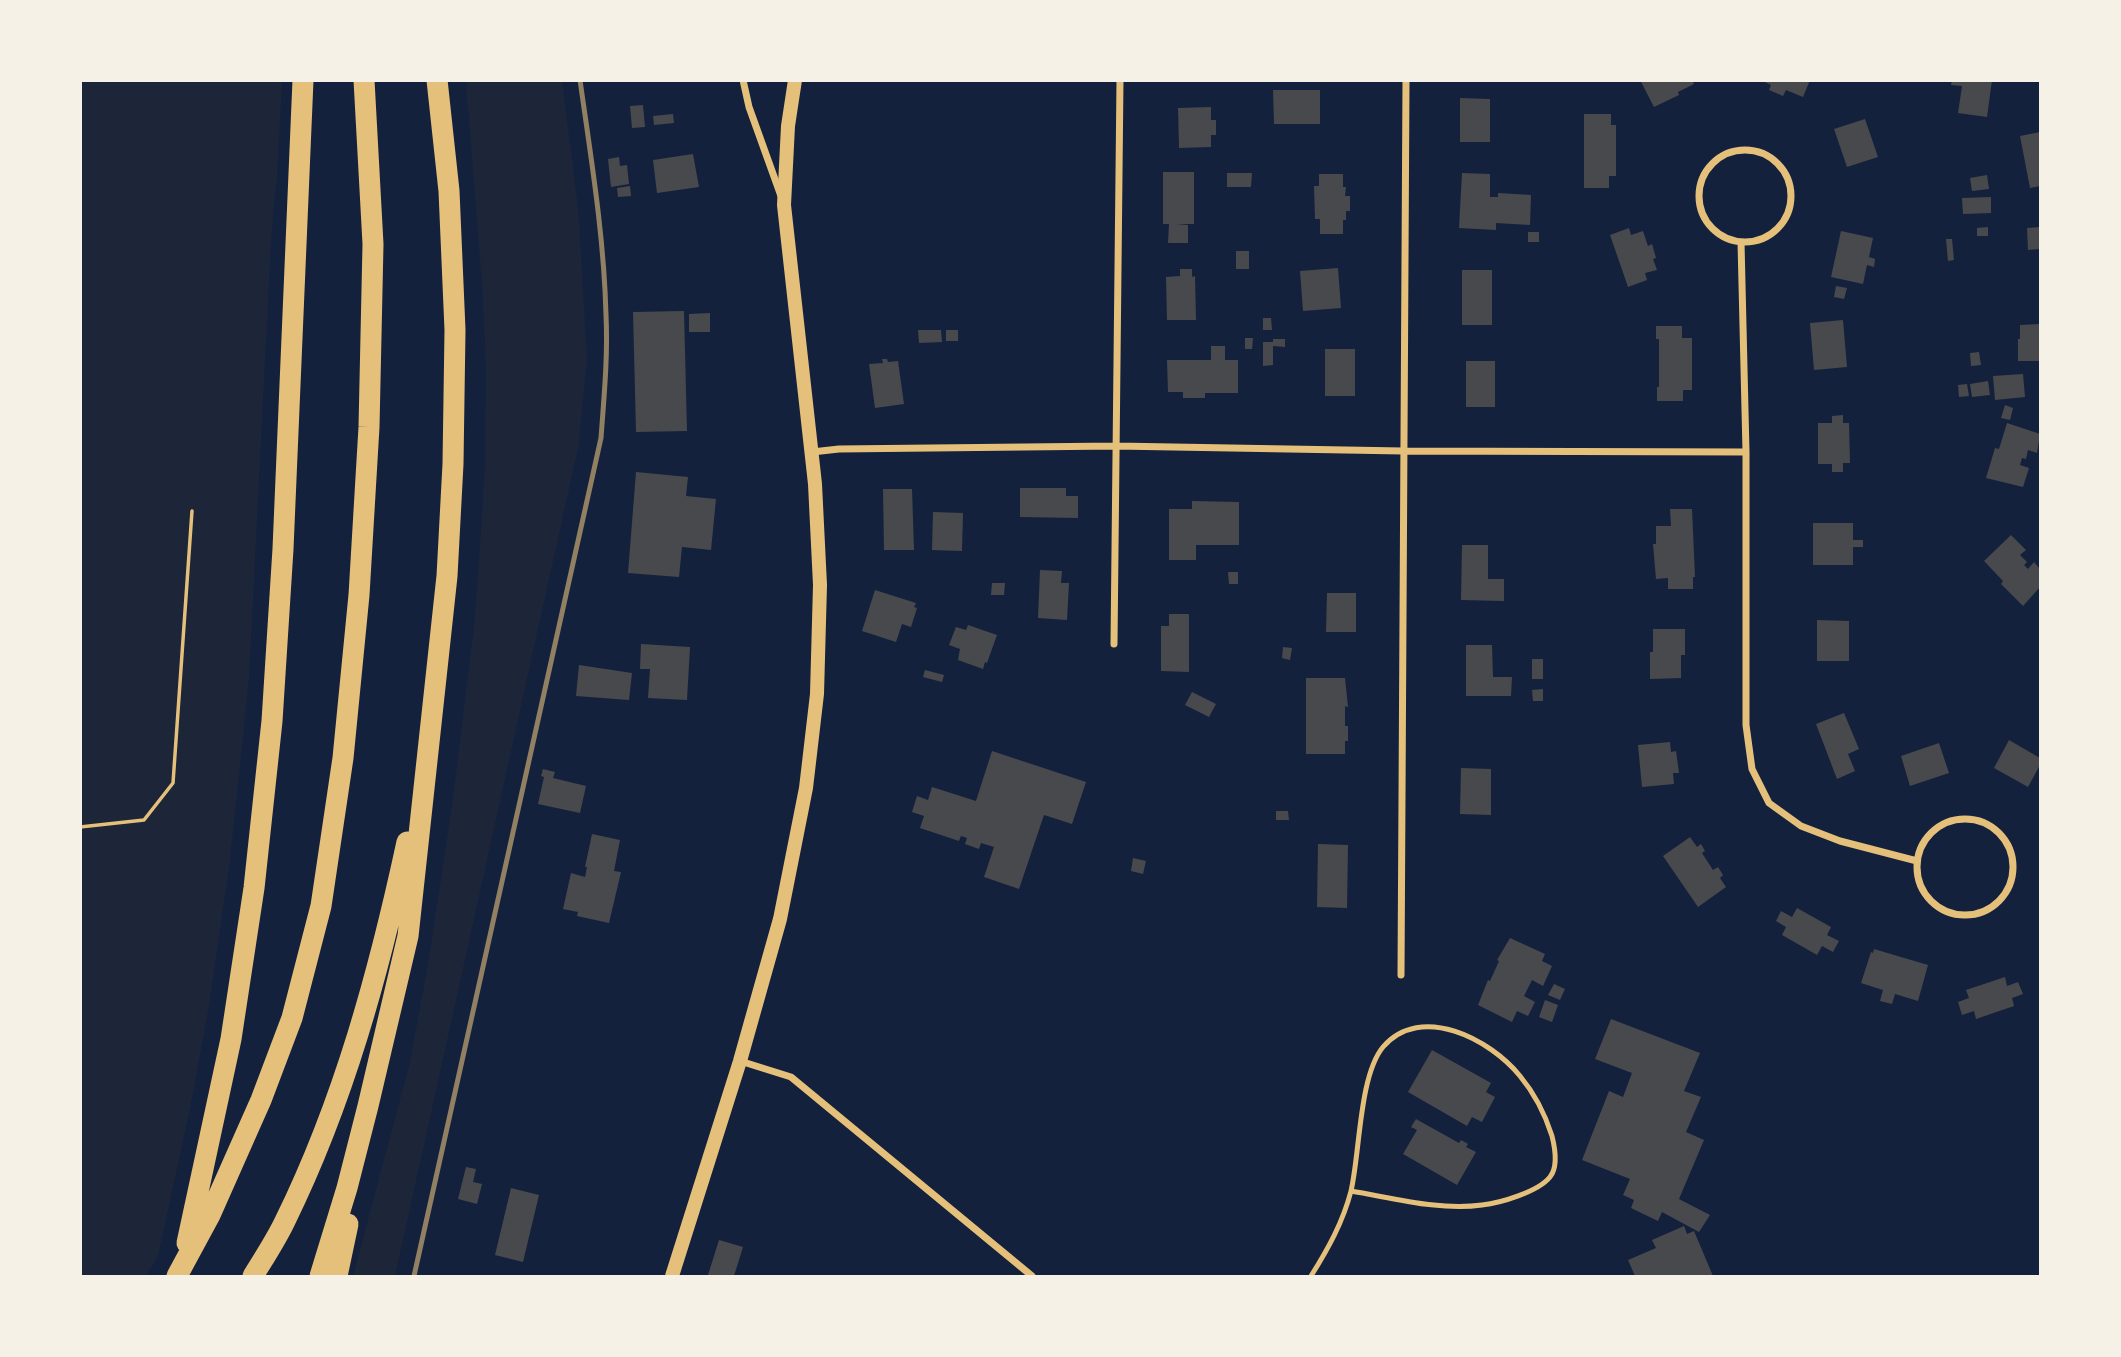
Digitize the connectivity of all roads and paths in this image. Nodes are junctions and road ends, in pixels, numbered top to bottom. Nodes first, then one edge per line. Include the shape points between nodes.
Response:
1 (303, 80) edge
2 (364, 80) edge
3 (437, 80) edge
4 (743, 80) edge
5 (795, 80) edge
6 (1121, 80) edge
7 (1406, 80) edge
8 (784, 205) junction
9 (1741, 242) junction
10 (1116, 446) junction
11 (1403, 451) junction
12 (812, 452) junction
13 (1745, 452) junction
14 (192, 510) dead end
15 (1114, 644) dead end
16 (429, 734) junction
17 (80, 827) edge
18 (1916, 861) junction
19 (1401, 975) dead end
20 (740, 1061) junction
21 (368, 1106) junction
22 (1351, 1191) junction
23 (178, 1276) edge
24 (253, 1276) edge
25 (320, 1276) edge
26 (337, 1276) edge
27 (672, 1276) edge
28 (1032, 1276) edge
29 (1311, 1276) edge

1 - 23 highway via 272,722 231,1039
2 - 23 highway via 373,244 369,427 346,731 321,906 292,1018 261,1100
3 - 16 highway via 449,191 455,330 447,576
4 - 8 street
5 - 8 main road
6 - 10 street
7 - 11 street
8 - 12 main road
9 - 9 street via 1762,239 1779,228 1789,210 1791,189 1785,172 1773,159 1739,149 1708,167 1699,187 1700,210 1709,226
9 - 13 street
10 - 11 street
10 - 12 street
10 - 15 street
11 - 13 street
11 - 19 street
12 - 20 main road via 820,585 812,741 780,919
13 - 18 street via 1746,725 1752,769 1769,803 1801,826
14 - 17 path via 173,783 145,820
16 - 21 highway via 408,936
16 - 24 highway via 370,999 329,1119 285,1222
18 - 18 street via 1925,895 1954,915 1990,909 2007,892 2014,870 2009,846 1994,827 1972,818 1935,828
20 - 27 main road
20 - 28 street via 792,1077
21 - 25 highway
21 - 26 highway
22 - 22 lane via 1374,1063 1391,1039 1405,1031 1433,1027 1483,1045 1520,1075 1545,1115 1554,1145 1554,1170 1541,1184 1507,1199 1463,1206
22 - 29 lane via 1339,1229

